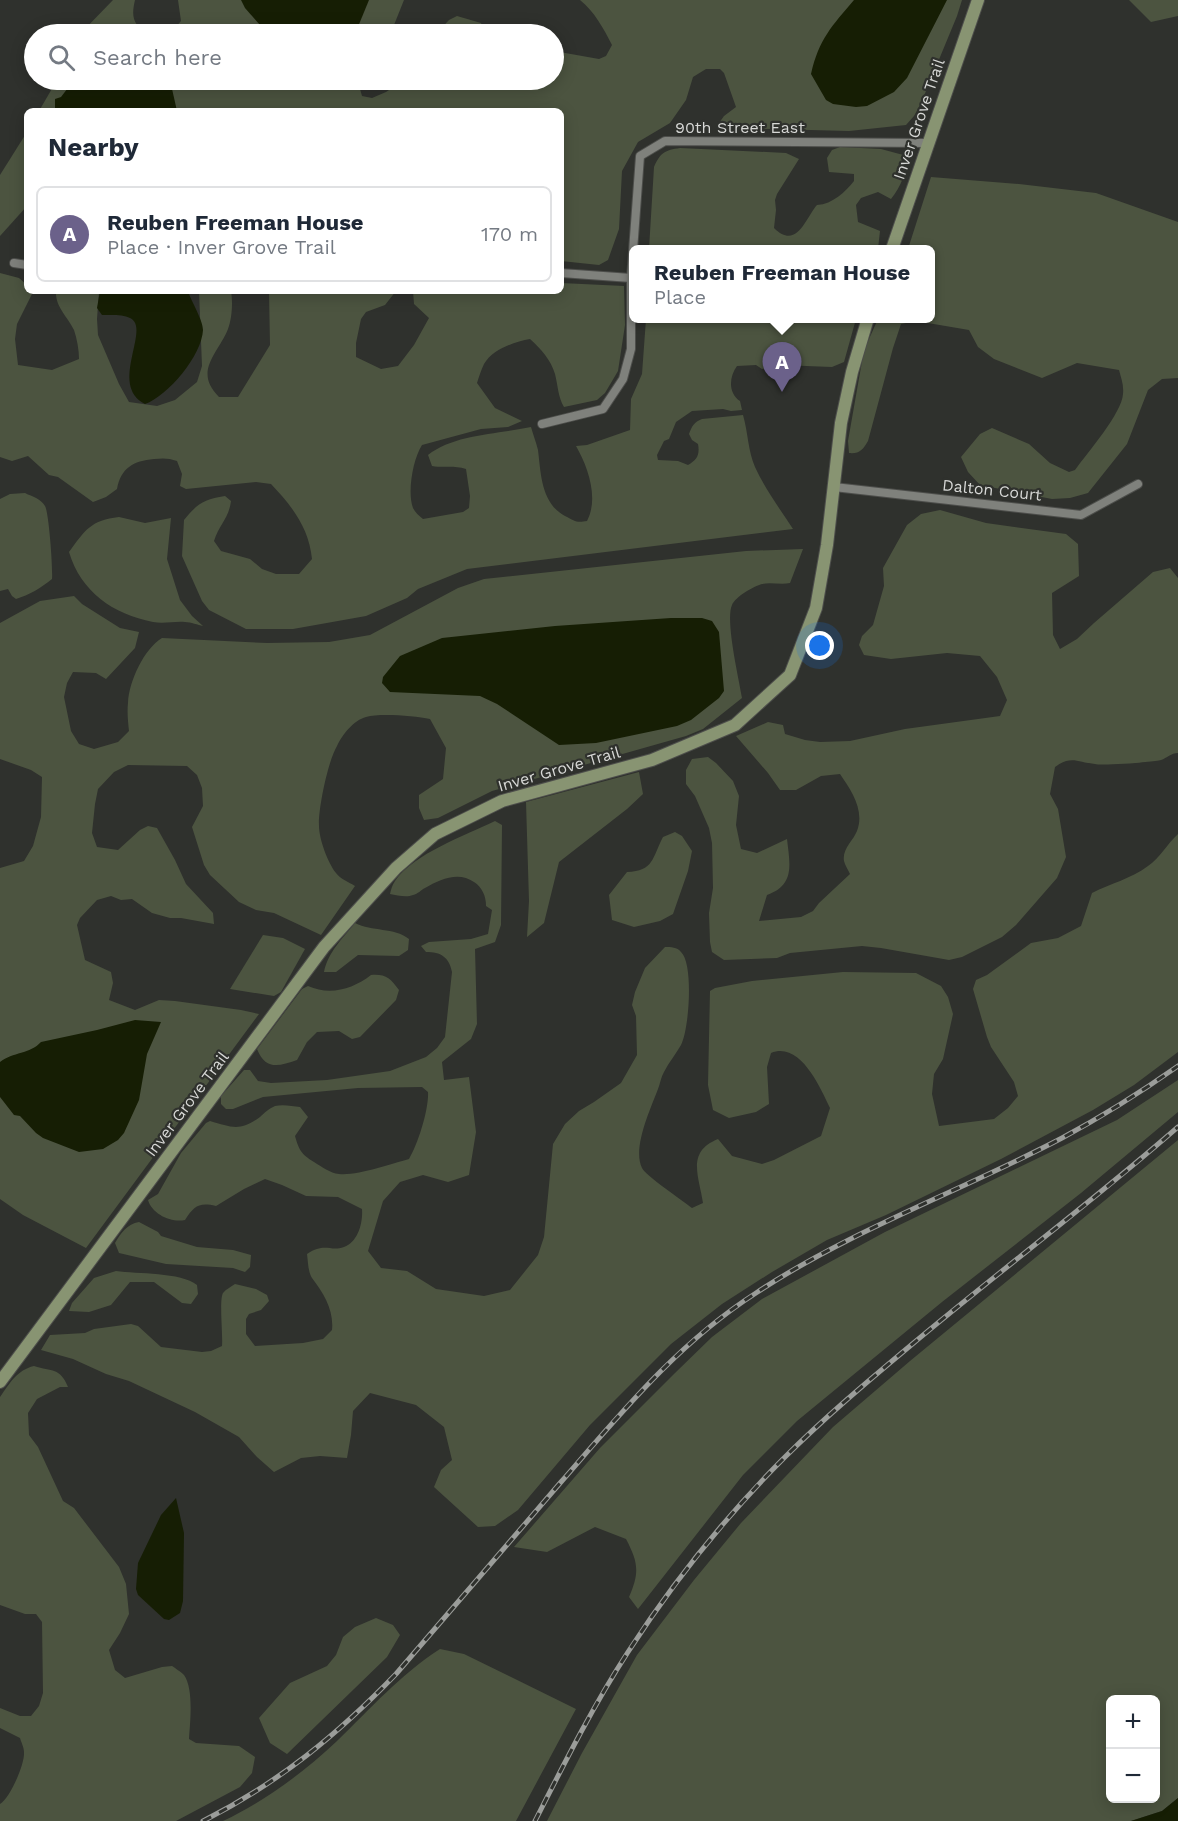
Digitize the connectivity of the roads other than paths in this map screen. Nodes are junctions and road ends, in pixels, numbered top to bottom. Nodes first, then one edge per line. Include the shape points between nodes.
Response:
1 (978, 0) edge
2 (928, 143) junction
3 (633, 245) edge
4 (893, 245) edge
5 (14, 263) dead end
6 (24, 265) edge
7 (564, 273) edge
8 (629, 278) edge
9 (631, 323) edge
10 (867, 323) edge
11 (542, 424) dead end
12 (1138, 484) dead end
13 (834, 487) junction
14 (0, 1382) edge

1 - 2 street, Inver Grove Trail
2 - 3 street, 90th Street East via 665,141 640,156
2 - 4 street, Inver Grove Trail
5 - 6 street
7 - 8 street
9 - 11 street via 631,349 623,379 603,409
10 - 13 street, Inver Grove Trail via 841,423
12 - 13 street, Dalton Court via 1082,515
13 - 14 street, Inver Grove Trail via 816,608 790,675 735,725 652,760 502,801 435,834 396,868 324,948

